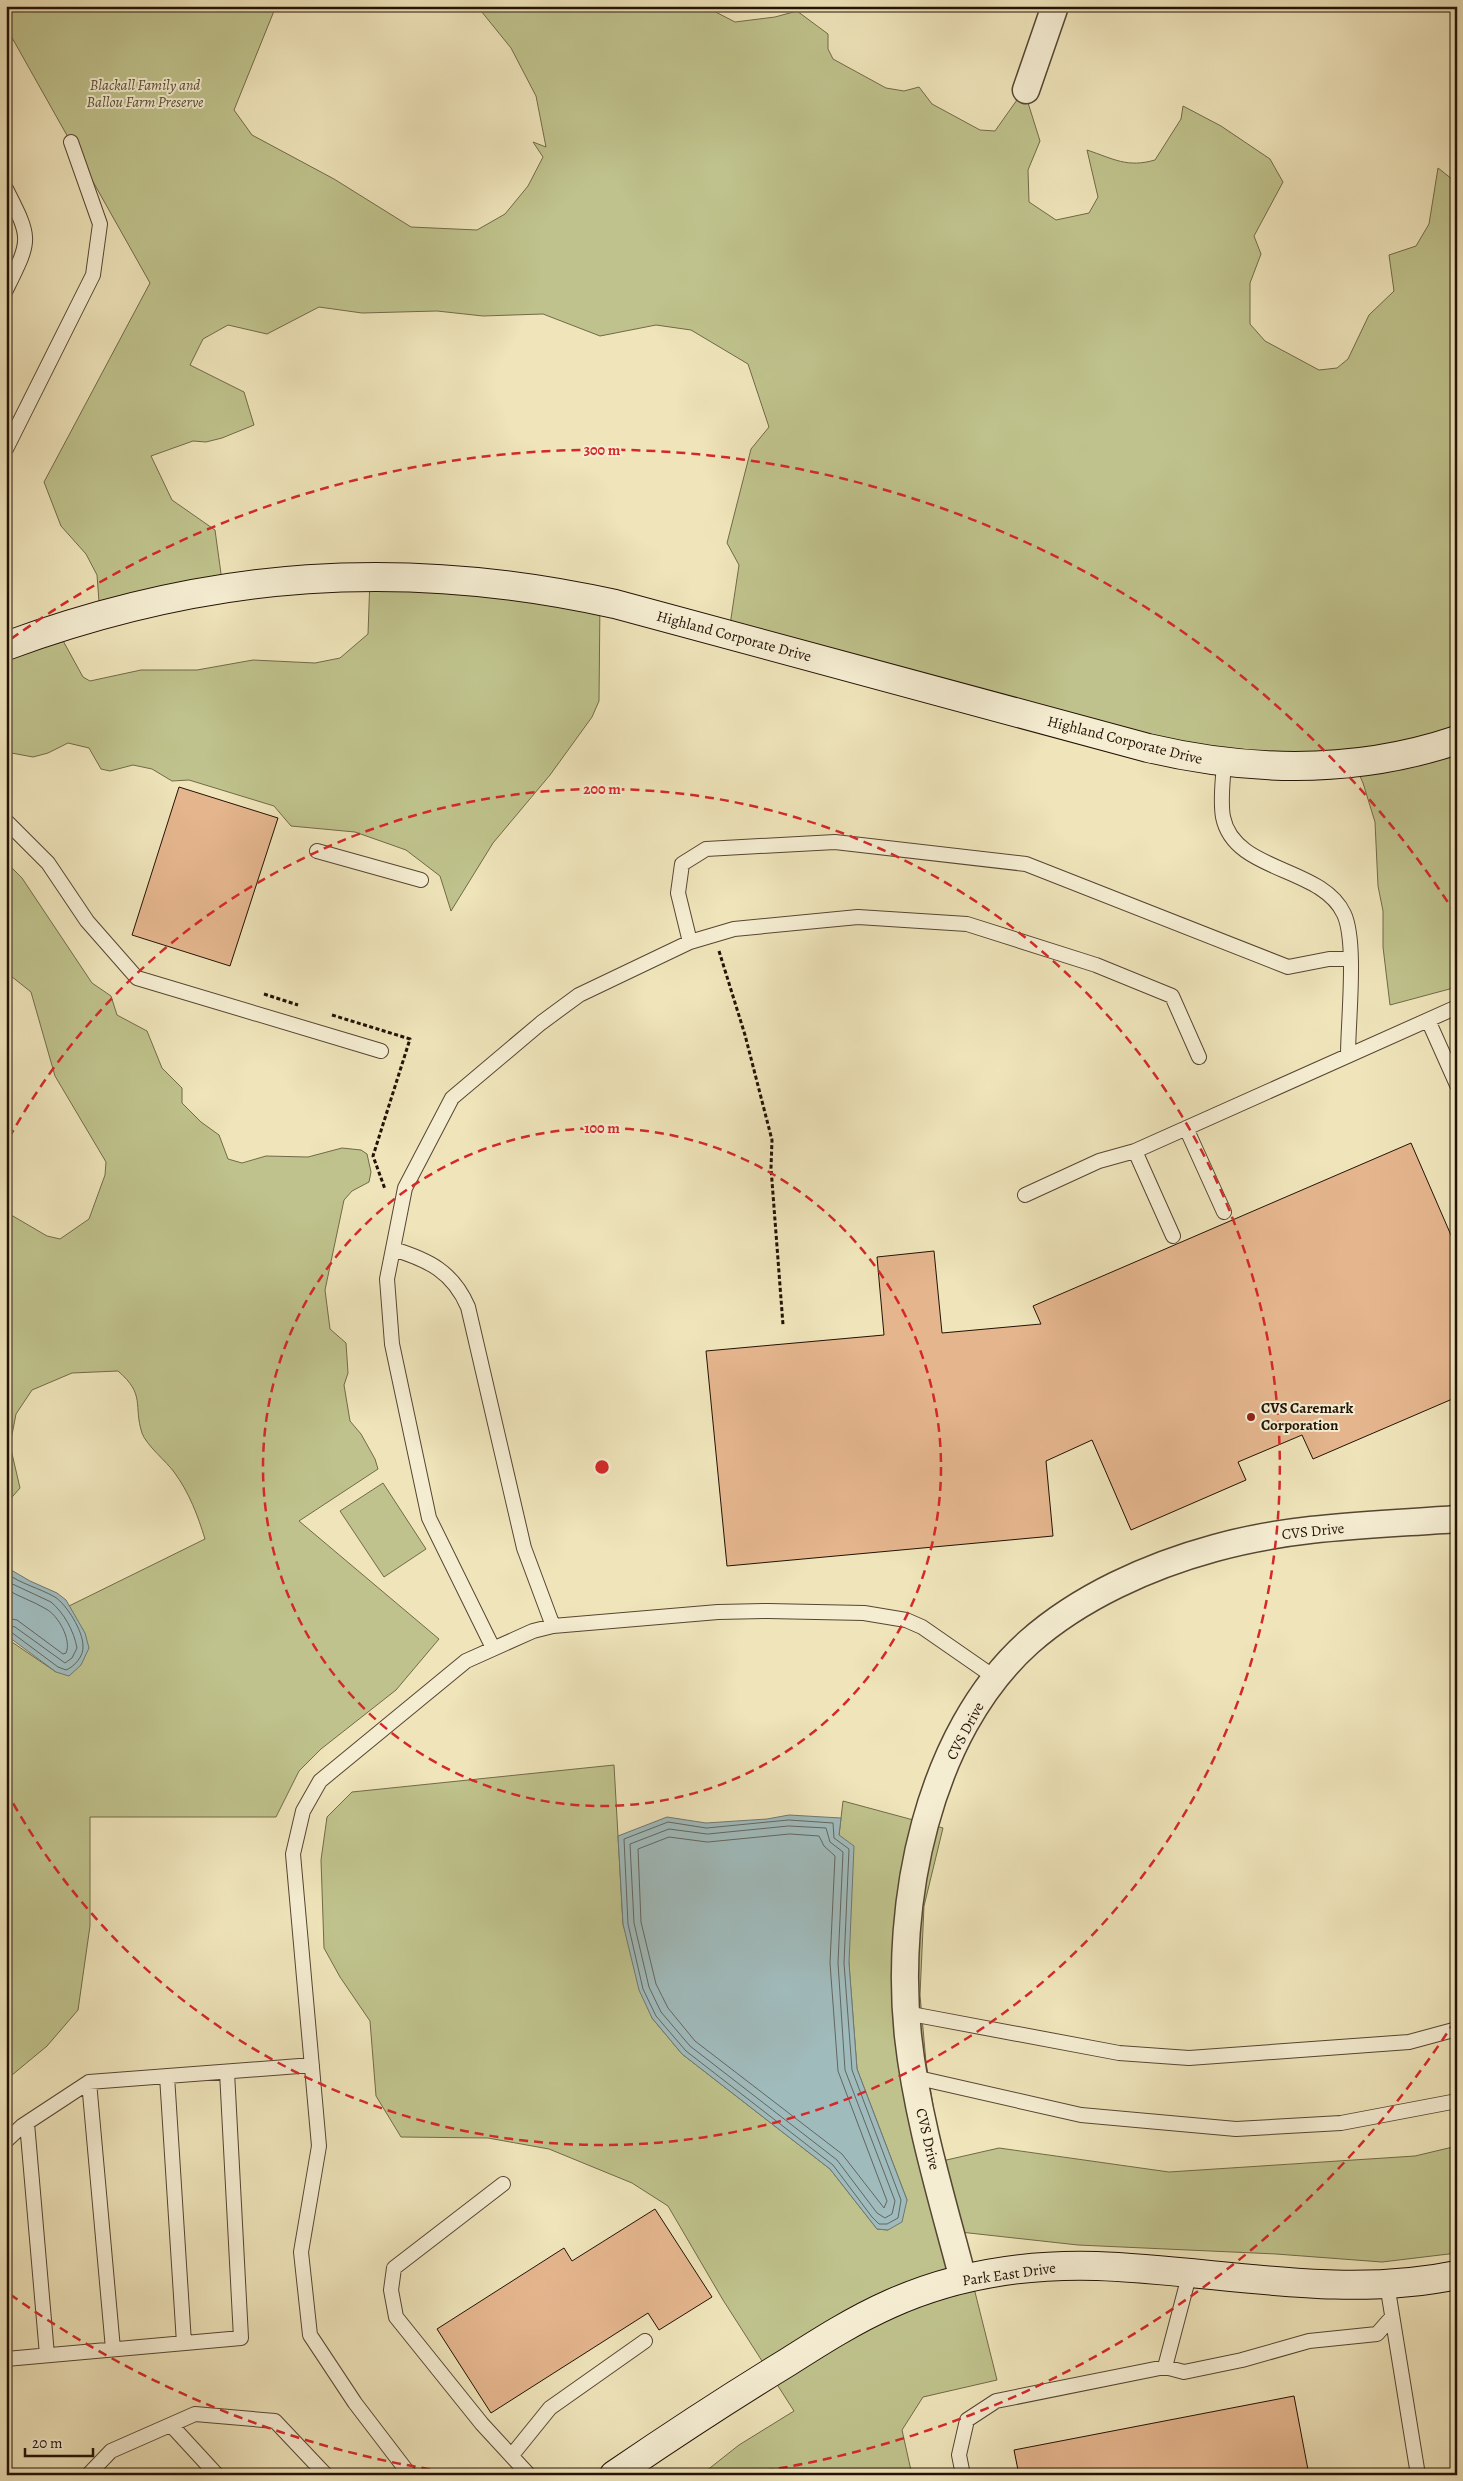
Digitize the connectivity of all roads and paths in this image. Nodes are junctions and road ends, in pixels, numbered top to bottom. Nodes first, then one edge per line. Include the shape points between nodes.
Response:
1 (1055, 6) edge
2 (1026, 90) dead end
3 (71, 142) dead end
4 (6, 189) edge
5 (6, 290) edge
6 (6, 449) edge
7 (6, 646) edge
8 (1457, 740) edge
9 (1224, 763) junction
10 (6, 821) edge
11 (317, 851) dead end
12 (421, 880) dead end
13 (714, 934) junction
14 (690, 942) junction
15 (1350, 959) junction
16 (264, 994) dead end
17 (1457, 1007) edge
18 (307, 1008) dead end
19 (324, 1013) dead end
20 (1428, 1020) junction
21 (381, 1051) dead end
22 (1348, 1055) junction
23 (1199, 1057) dead end
24 (1457, 1085) edge
25 (1186, 1128) junction
26 (1135, 1151) junction
27 (1024, 1195) dead end
28 (1224, 1212) dead end
29 (398, 1225) junction
30 (1173, 1236) dead end
31 (394, 1249) junction
32 (783, 1325) dead end
33 (1457, 1518) edge
34 (553, 1626) junction
35 (493, 1648) junction
36 (996, 1678) junction
37 (906, 2013) junction
38 (1457, 2029) edge
39 (312, 2065) junction
40 (227, 2072) junction
41 (167, 2076) junction
42 (914, 2077) junction
43 (89, 2082) junction
44 (1457, 2101) edge
45 (27, 2123) junction
46 (6, 2141) edge
47 (503, 2184) dead end
48 (1190, 2272) junction
49 (1457, 2275) edge
50 (963, 2279) junction
51 (1387, 2284) junction
52 (1392, 2317) junction
53 (645, 2341) dead end
54 (184, 2343) junction
55 (113, 2349) junction
56 (47, 2355) junction
57 (6, 2359) edge
58 (1164, 2367) junction
59 (172, 2425) junction
60 (512, 2454) junction
61 (88, 2475) edge
62 (218, 2475) edge
63 (326, 2475) edge
64 (410, 2475) edge
65 (529, 2475) edge
66 (614, 2475) edge
67 (963, 2475) edge
68 (1418, 2475) edge

1 - 2 street
3 - 6 lane via 100,224 93,275
4 - 5 lane via 24,224 27,240
7 - 9 street, Highland Corporate Drive via 111,612 240,585 324,577 380,576 482,581 615,604 1148,748
8 - 9 street, Highland Corporate Drive via 1346,763 1265,766
9 - 15 lane via 1222,806 1227,828 1250,853 1313,883 1332,896 1349,927
10 - 21 lane via 48,863 88,921 137,978
11 - 12 lane
13 - 14 lane
13 - 23 lane via 734,929 858,917 967,924 1096,965 1172,996
13 - 32 path via 772,1140 771,1168
14 - 15 lane via 678,893 682,864 706,850 835,842 1026,864 1288,967 1329,959
14 - 29 lane via 579,995 452,1098 405,1188
15 - 22 lane
16 - 18 path
17 - 20 lane
19 - 29 path via 410,1039 373,1156
20 - 22 lane
20 - 24 lane
22 - 25 lane
25 - 26 lane
25 - 28 lane
26 - 27 lane via 1099,1161
26 - 30 lane
29 - 31 lane
31 - 34 lane via 438,1267 461,1290 468,1307 524,1548
31 - 35 lane via 388,1279 392,1344 429,1518
33 - 36 street, CVS Drive via 1297,1532 1239,1542 1185,1557 1129,1580 1073,1609 1028,1643
34 - 35 lane
34 - 36 lane via 718,1612 871,1614 906,1620 922,1627
35 - 39 lane via 466,1661 320,1781 303,1811 293,1854
36 - 37 street, CVS Drive via 960,1736 927,1822 908,1916
37 - 38 lane via 1119,2053 1189,2058 1409,2042
37 - 42 street, CVS Drive
39 - 40 lane
39 - 64 lane via 319,2146 301,2252 310,2335 355,2403
40 - 41 lane
40 - 54 lane via 241,2338
41 - 43 lane
41 - 54 lane
42 - 44 lane via 1081,2115 1236,2129 1340,2123
42 - 50 street, CVS Drive
43 - 45 lane
43 - 55 lane
45 - 46 lane
45 - 56 lane
47 - 60 lane via 394,2268 391,2290 396,2317 482,2424
48 - 50 street, Park East Drive via 1069,2266 1013,2270
48 - 51 street, Park East Drive via 1333,2284
48 - 58 lane
49 - 51 street, Park East Drive
50 - 66 street, Park East Drive via 891,2303 845,2326
51 - 52 lane
52 - 58 lane via 1377,2334 1309,2342 1184,2372
52 - 68 lane
53 - 60 lane via 550,2408
54 - 55 lane
55 - 56 lane
56 - 57 lane
58 - 67 lane via 996,2401 967,2420 959,2455
59 - 61 lane via 111,2451
59 - 62 lane
59 - 63 lane via 195,2414 275,2421
60 - 65 lane

